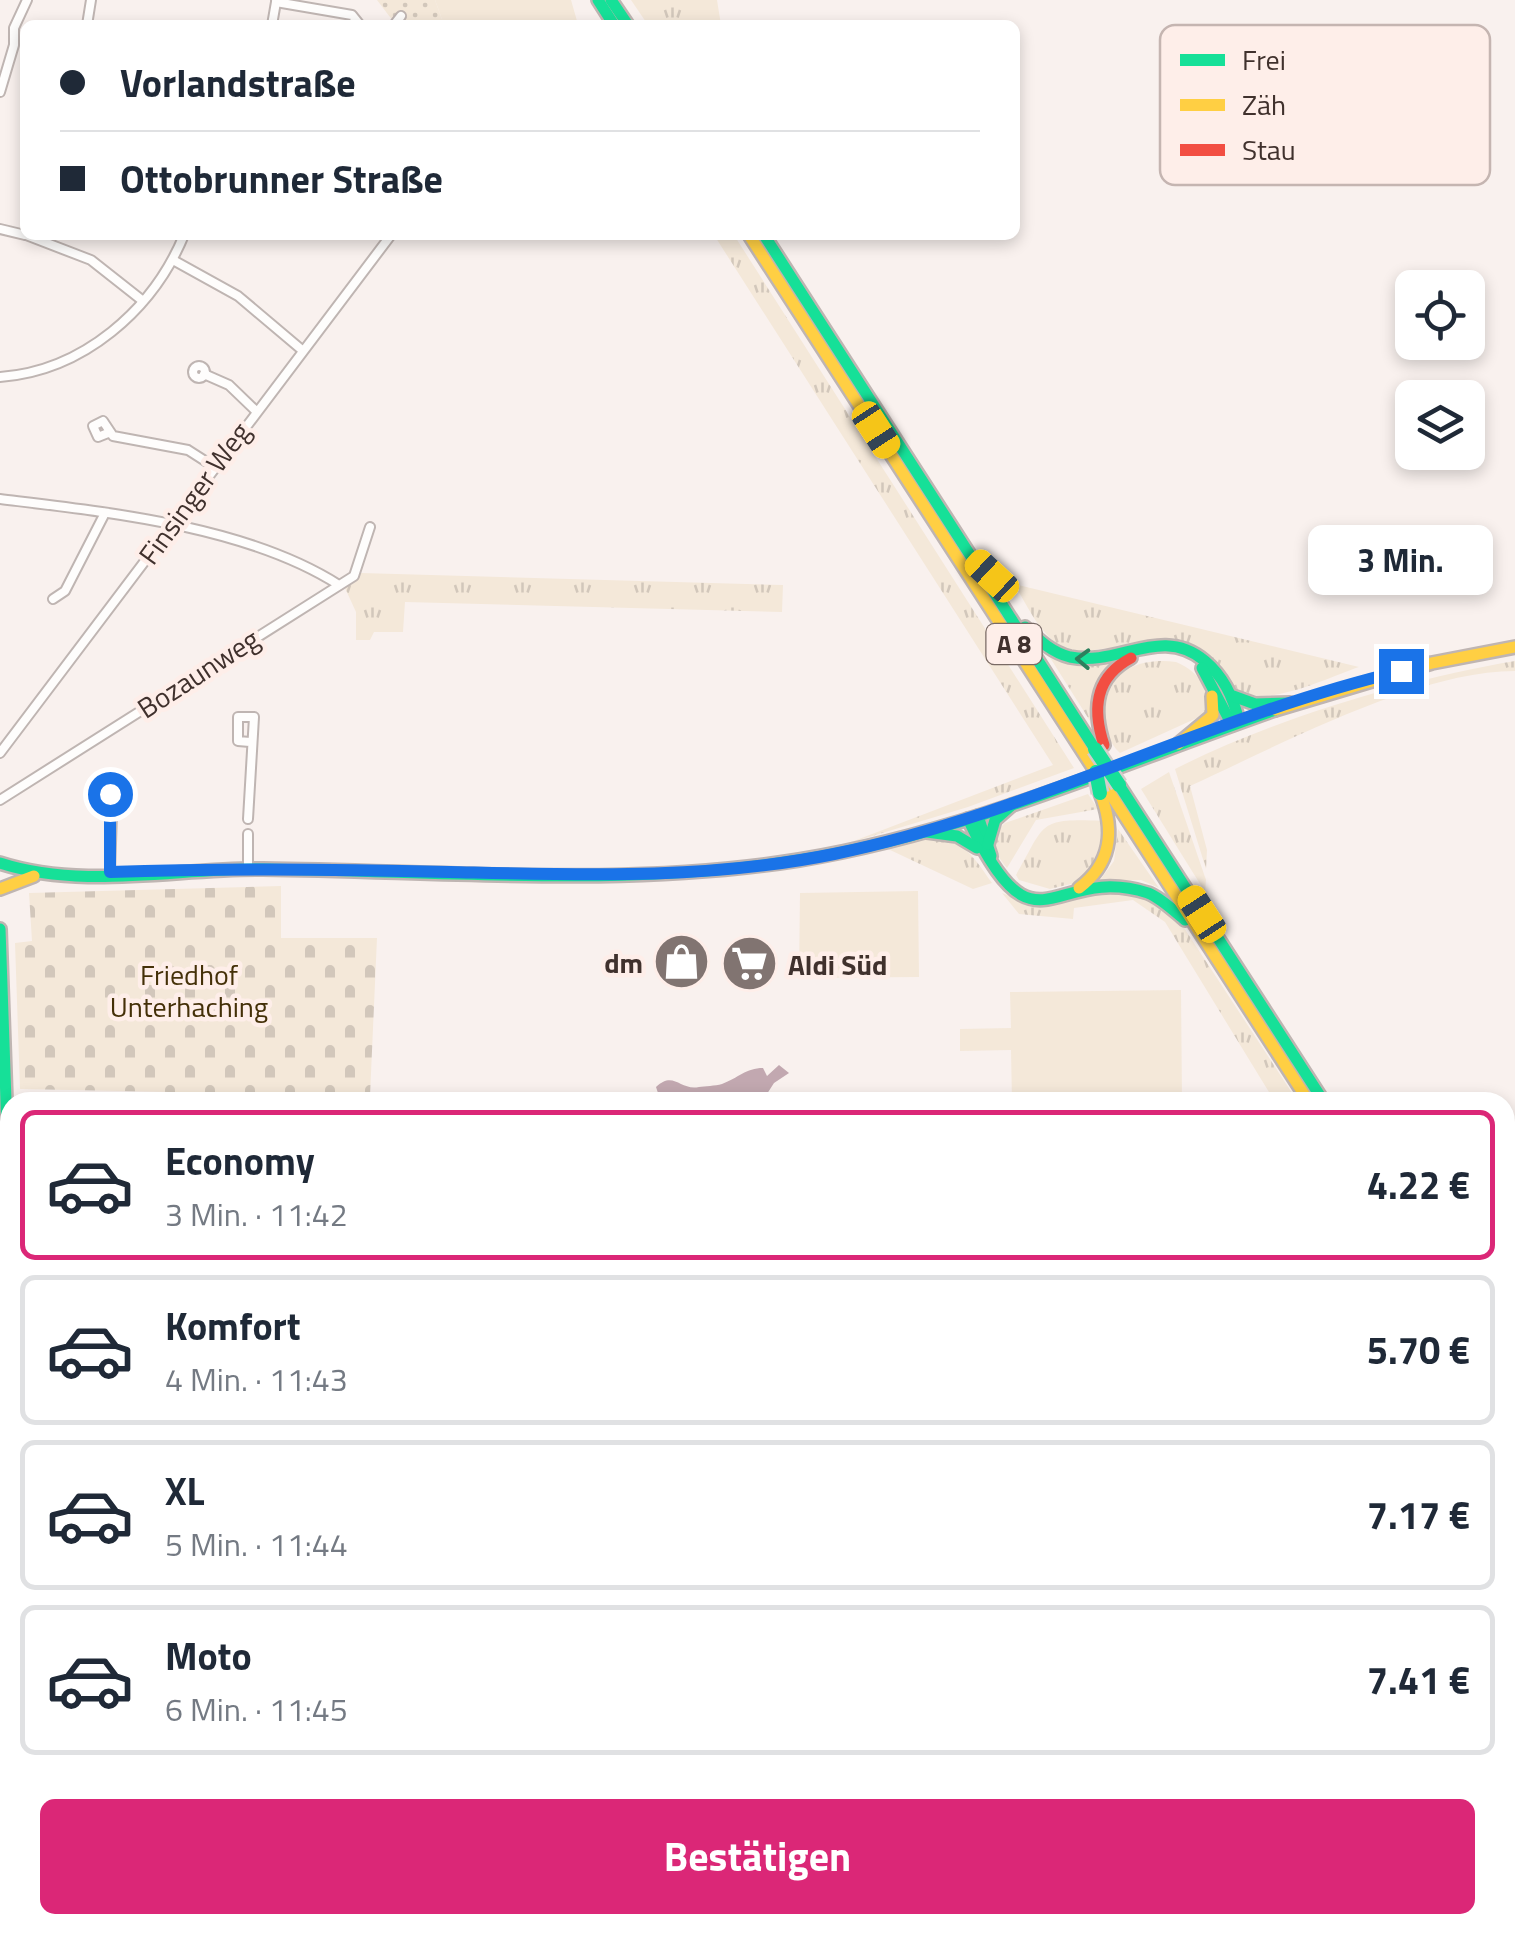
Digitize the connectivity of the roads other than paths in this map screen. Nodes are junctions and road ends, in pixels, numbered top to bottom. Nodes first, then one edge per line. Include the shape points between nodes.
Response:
1 (27, 0) edge
2 (598, 0) edge
3 (275, 1) edge
4 (613, 13) edge
5 (401, 16) dead end
6 (356, 20) edge
7 (398, 20) edge
8 (14, 46) junction
9 (20, 47) edge
10 (0, 92) edge
11 (38, 240) edge
12 (182, 240) edge
13 (387, 240) edge
14 (752, 240) edge
15 (767, 240) edge
16 (172, 260) junction
17 (143, 301) junction
18 (302, 350) junction
19 (204, 374) dead end
20 (0, 377) edge
21 (255, 410) junction
22 (108, 432) dead end
23 (213, 466) junction
24 (0, 499) edge
25 (104, 514) junction
26 (169, 526) junction
27 (370, 527) dead end
28 (973, 559) junction
29 (339, 585) junction
30 (53, 599) dead end
31 (1515, 647) edge
32 (1210, 680) junction
33 (1233, 696) junction
34 (1290, 703) junction
35 (1236, 723) junction
36 (250, 742) dead end
37 (1178, 744) junction
38 (1094, 749) junction
39 (0, 753) edge
40 (113, 785) dead end
41 (1116, 790) junction
42 (0, 800) edge
43 (1012, 805) junction
44 (973, 818) junction
45 (248, 819) dead end
46 (927, 832) junction
47 (248, 834) dead end
48 (984, 850) junction
49 (1, 864) edge
50 (248, 869) junction
51 (110, 872) junction
52 (43, 874) junction
53 (3, 886) edge
54 (0, 930) edge
55 (1218, 959) junction
56 (4, 1092) edge
57 (1303, 1092) edge
58 (1317, 1092) edge

1 - 8 street
2 - 4 main road
3 - 6 street
5 - 7 street
8 - 9 street
8 - 10 street
11 - 17 street via 91,260
12 - 16 street
13 - 18 street, Finsinger Weg
14 - 38 main road, A 8
15 - 28 main road, A 8
16 - 17 street
16 - 18 street via 238,296
17 - 20 street via 112,332 64,362
18 - 21 street, Finsinger Weg
19 - 21 street via 229,385
21 - 23 street, Finsinger Weg
22 - 23 street via 188,450
23 - 26 street, Finsinger Weg
24 - 25 street
25 - 26 street
25 - 30 street via 65,591
26 - 29 street via 280,554
26 - 39 street, Finsinger Weg
27 - 29 street, Bozaunweg via 358,572
33 -> 28 main road via 1207,660 1170,643 1084,661 1050,651
28 - 38 main road, A 8
29 - 42 street, Bozaunweg
31 - 34 main road
32 - 35 main road
32 - 37 main road via 1213,715
32 - 38 main road via 1186,657 1164,651 1114,666 1097,698
33 - 34 main road via 1254,704
33 - 35 main road
34 - 35 main road
35 - 37 main road
36 - 45 street
37 - 43 main road
38 - 41 main road, A 8, bridge
38 - 41 main road, A 8, bridge via 1096,772
40 - 51 street
41 - 48 main road via 1108,855 1082,887 1025,892
41 - 55 main road, A 8
41 - 58 main road, A 8
43 - 44 main road
43 - 48 main road via 995,820
44 - 46 main road
44 - 48 main road
46 - 48 main road via 958,836
46 - 50 main road via 767,866 646,876
47 - 50 street
48 - 55 main road via 998,881 1032,901 1072,898 1111,884 1136,886 1177,912
49 - 52 main road
49 - 53 main road
50 - 51 main road
51 - 52 main road
52 - 53 main road
54 - 56 main road
55 - 57 main road, A 8

